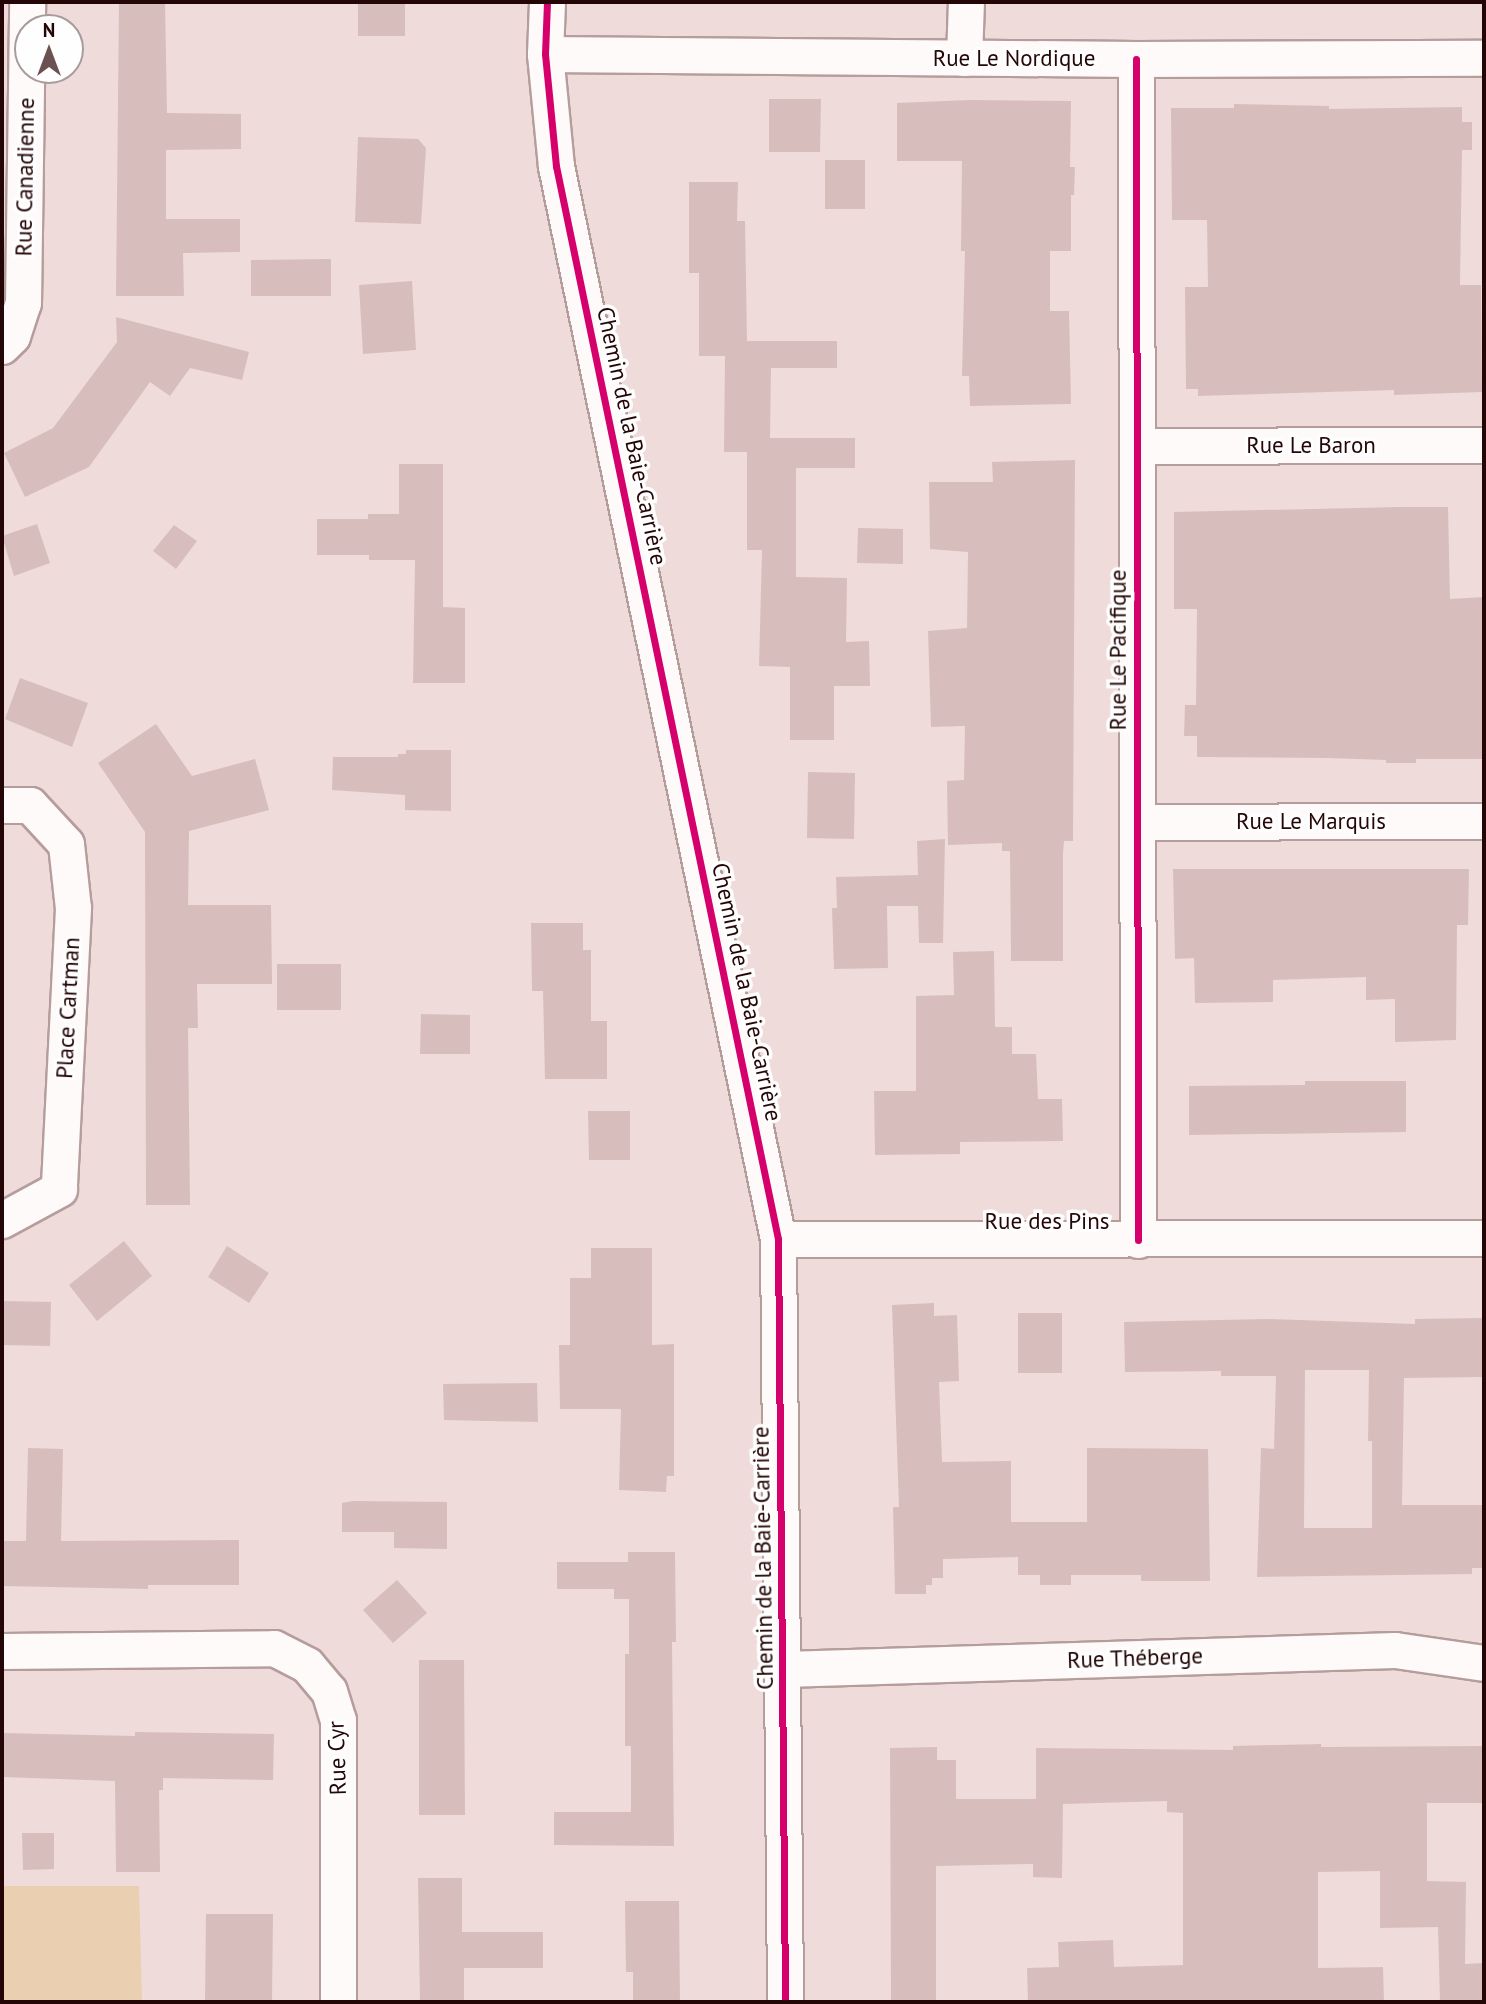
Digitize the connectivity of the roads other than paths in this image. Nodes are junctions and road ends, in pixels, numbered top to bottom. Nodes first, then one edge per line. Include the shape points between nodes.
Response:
1 (27, 2) edge
2 (547, 2) edge
3 (966, 2) edge
4 (545, 54) junction
5 (964, 58) junction
6 (1484, 58) edge
7 (1136, 59) junction
8 (2, 346) edge
9 (1484, 445) edge
10 (1137, 446) junction
11 (2, 805) edge
12 (1484, 821) edge
13 (1138, 822) junction
14 (2, 1220) edge
15 (1484, 1238) edge
16 (778, 1239) junction
17 (1138, 1240) junction
18 (2, 1651) edge
19 (1484, 1663) edge
20 (784, 1669) junction
21 (338, 2002) edge
22 (785, 2002) edge

1 - 8 street, Rue Canadienne via 23,303 12,336
2 - 4 street, Chemin de la Baie-Carrière
3 - 5 street
4 - 5 street, Rue Le Nordique
4 - 16 street, Chemin de la Baie-Carrière via 556,166
5 - 7 street, Rue Le Nordique
6 - 7 street, Rue Le Nordique
7 - 10 street, Rue Le Pacifique
9 - 10 street, Rue Le Baron
10 - 13 street, Rue Le Pacifique
11 - 14 street, Place Cartman via 30,805 66,844 73,908 59,1189
12 - 13 street, Rue Le Marquis
13 - 17 street, Rue Le Pacifique
15 - 17 street, Rue des Pins
16 - 17 street, Rue des Pins
16 - 20 street, Chemin de la Baie-Carrière
18 - 21 street, Rue Cyr via 274,1648 307,1665 329,1691 338,1720
19 - 20 street, Rue Théberge via 1395,1650
20 - 22 street, Chemin de la Baie-Carrière

